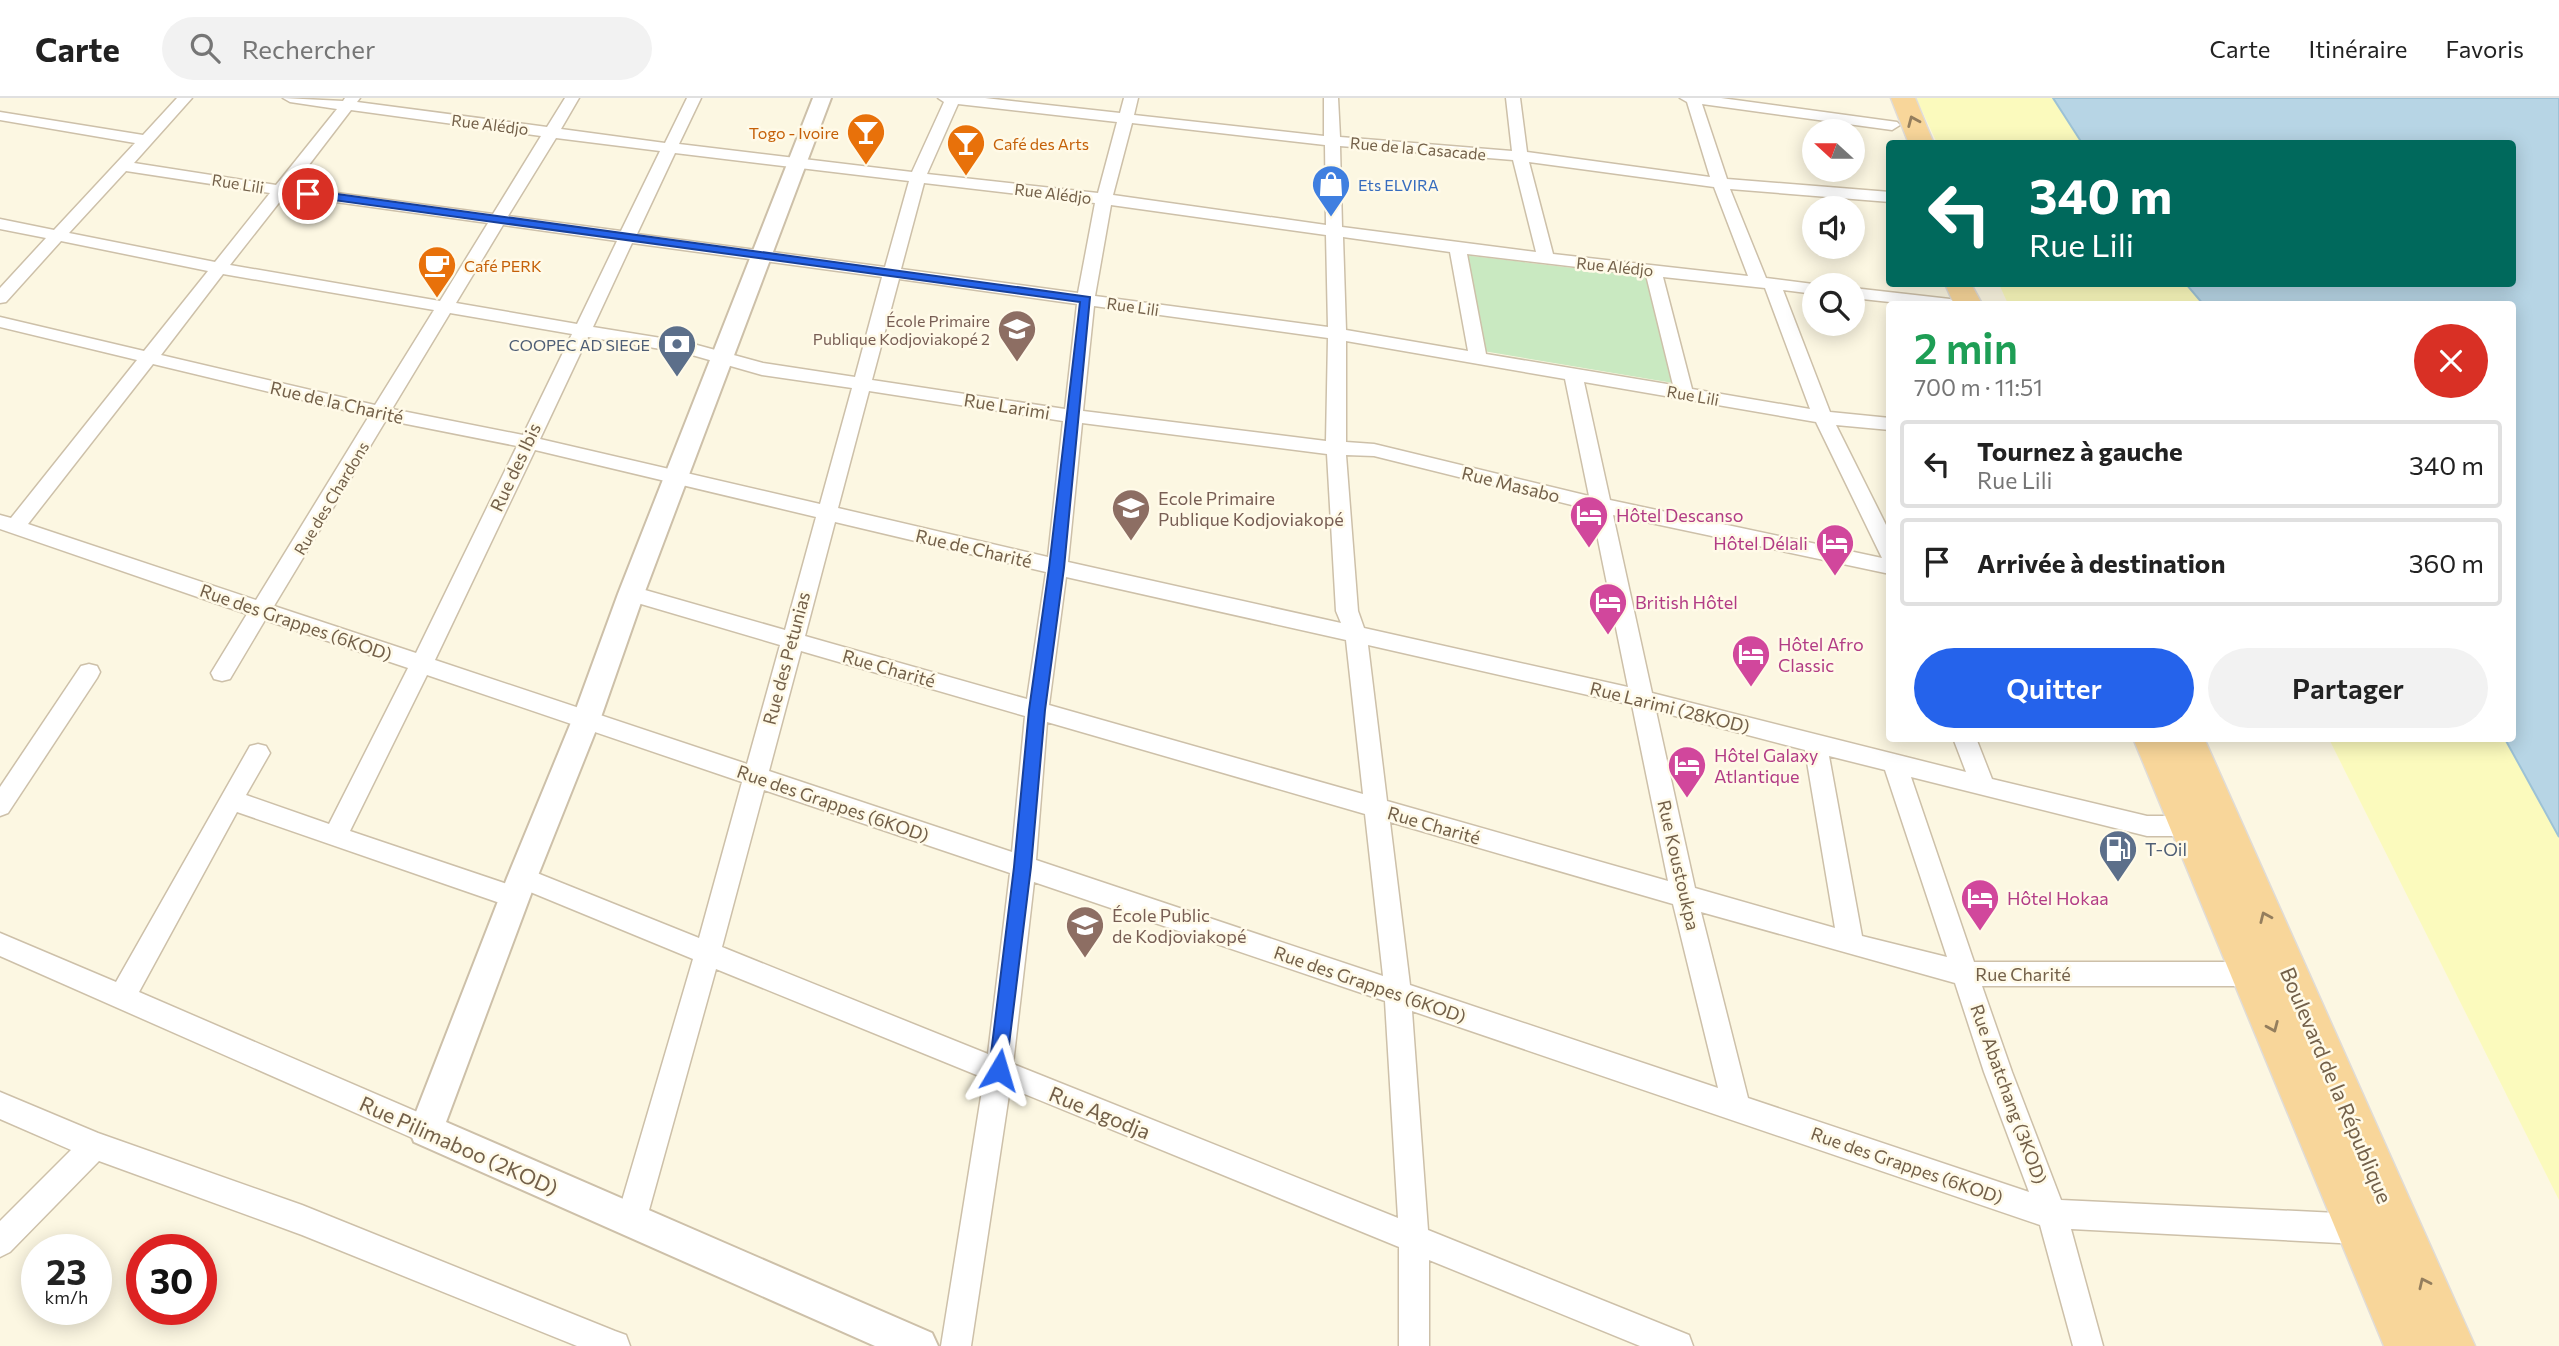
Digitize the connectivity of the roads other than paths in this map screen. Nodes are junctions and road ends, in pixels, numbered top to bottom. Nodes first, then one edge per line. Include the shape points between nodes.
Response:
1 (185, 98) edge
2 (290, 98) edge
3 (572, 98) edge
4 (694, 98) edge
5 (822, 98) edge
6 (945, 98) edge
7 (953, 98) edge
8 (1331, 98) edge
9 (1513, 98) edge
10 (1687, 98) edge
11 (1693, 98) edge
12 (1881, 98) edge
13 (1903, 98) edge
14 (351, 102) edge
15 (1128, 108) edge
16 (0, 116) edge
17 (552, 132) junction
18 (1896, 134) edge
19 (147, 140) junction
20 (1920, 140) edge
21 (1332, 141) junction
22 (670, 148) junction
23 (1520, 156) junction
24 (796, 162) junction
25 (124, 166) junction
26 (918, 177) junction
27 (1720, 183) junction
28 (281, 190) junction
29 (1886, 197) edge
30 (1104, 199) junction
31 (499, 219) junction
32 (0, 224) edge
33 (1333, 231) junction
34 (57, 236) junction
35 (627, 236) junction
36 (1458, 248) junction
37 (761, 254) junction
38 (1546, 258) junction
39 (218, 268) junction
40 (1653, 270) junction
41 (891, 272) junction
42 (1765, 283) junction
43 (1802, 287) edge
44 (1865, 294) edge
45 (0, 298) edge
46 (1086, 299) junction
47 (1924, 301) edge
48 (447, 307) junction
49 (0, 322) edge
50 (580, 332) junction
51 (1337, 334) junction
52 (150, 357) junction
53 (721, 358) junction
54 (1478, 358) junction
55 (1573, 375) junction
56 (860, 384) junction
57 (1684, 393) junction
58 (382, 413) junction
59 (1072, 416) junction
60 (1823, 417) junction
61 (1886, 424) edge
62 (527, 442) junction
63 (1336, 448) junction
64 (675, 478) junction
65 (1599, 505) junction
66 (826, 513) junction
67 (7, 525) edge
68 (1886, 546) edge
69 (1886, 566) edge
70 (1057, 568) junction
71 (631, 594) junction
72 (262, 611) junction
73 (1356, 636) junction
74 (791, 640) junction
75 (423, 665) junction
76 (89, 672) dead end
77 (222, 673) dead end
78 (1643, 699) junction
79 (1037, 710) junction
80 (586, 720) junction
81 (1966, 742) edge
82 (2153, 742) edge
83 (2186, 742) edge
84 (1815, 743) junction
85 (258, 753) dead end
86 (1895, 765) junction
87 (754, 776) junction
88 (1983, 787) junction
89 (231, 800) junction
90 (0, 806) edge
91 (1375, 808) junction
92 (2205, 826) junction
93 (335, 836) junction
94 (1023, 867) junction
95 (518, 887) junction
96 (1684, 896) junction
97 (0, 944) edge
98 (1851, 944) junction
99 (708, 953) junction
100 (1967, 974) junction
101 (2270, 974) junction
102 (1398, 993) junction
103 (122, 997) junction
104 (999, 1070) junction
105 (0, 1105) edge
106 (1737, 1108) junction
107 (426, 1130) junction
108 (95, 1146) junction
109 (2052, 1214) junction
110 (631, 1221) junction
111 (2358, 1229) junction
112 (1414, 1239) junction
113 (0, 1242) edge
114 (615, 1346) edge
115 (919, 1346) edge
116 (956, 1346) edge
117 (1414, 1346) edge
118 (1678, 1346) edge
119 (2088, 1346) edge
120 (2409, 1346) edge
121 (2451, 1346) edge

1 - 19 street
2 - 14 street, Rue Alédjo
3 - 17 street, Rue des Chardons
4 - 22 street, Rue des Ibis
5 - 24 street
6 - 7 street, Rue de la Casacade
7 - 15 street, Rue de la Casacade
7 - 26 street, Rue des Petunias
8 - 21 street
9 - 23 street
10 - 11 street
11 - 18 street
11 - 27 street
12 - 18 highway
20 -> 13 highway
14 - 17 street, Rue Alédjo
14 - 28 street
15 - 21 street, Rue de la Casacade
15 - 30 street
16 - 19 street
17 - 22 street, Rue Alédjo
17 - 31 street, Rue des Chardons
19 - 25 street
21 - 23 street, Rue de la Casacade
21 - 33 street
22 - 24 street, Rue Alédjo
22 - 35 street, Rue des Ibis
23 - 27 street, Rue de la Casacade
23 - 38 street
24 - 26 street, Rue Alédjo
24 - 37 street
25 - 28 street, Rue Lili
25 - 34 street
26 - 30 street, Rue Alédjo
26 - 41 street, Rue des Petunias
27 - 29 street, Rue de la Casacade
27 - 42 street
28 - 31 street, Rue Lili
28 - 39 street
30 - 33 street, Rue Alédjo
30 - 46 street
31 - 35 street, Rue Lili
31 - 48 street, Rue des Chardons
32 - 34 street, Rue Larimi
33 - 36 street, Rue Alédjo
33 - 51 street
34 - 39 street, Rue Larimi
34 - 45 street
35 - 37 street, Rue Lili
35 - 50 street, Rue des Ibis
36 - 38 street, Rue Alédjo
36 - 54 street
37 - 41 street, Rue Lili
37 - 53 street
38 - 40 street, Rue Alédjo
39 - 48 street, Rue Larimi
39 - 52 street
40 - 42 street, Rue Alédjo
40 - 57 street
41 - 46 street, Rue Lili
41 - 56 street, Rue des Petunias
42 - 43 street, Rue Alédjo
42 - 60 street
44 - 47 street
46 - 51 street, Rue Lili
46 - 59 street
48 - 50 street, Rue Larimi
48 - 58 street, Rue des Chardons
49 - 52 street, Rue de la Charité
50 - 53 street, Rue Larimi
50 - 62 street, Rue des Ibis
51 - 54 street, Rue Lili
51 - 63 street
52 - 58 street, Rue de la Charité
52 - 67 street
53 - 56 street, Rue Larimi
53 - 64 street
54 - 55 street, Rue Lili
55 - 57 street, Rue Lili
55 - 65 street, Rue Koustoukpa
56 - 59 street, Rue Larimi
56 - 66 street, Rue des Petunias
57 - 60 street, Rue Lili
58 - 62 street, Rue de la Charité
58 - 72 street, Rue des Chardons
59 - 63 street, Rue Larimi
59 - 70 street
60 - 61 street, Rue Lili
60 - 68 street
62 - 64 street, Rue de la Charité
62 - 75 street, Rue des Ibis
63 - 65 street, Rue Masabo via 1374,450
63 - 73 street via 1347,611
64 - 66 street, Rue de Charité
64 - 71 street
65 - 69 street, Rue Masabo
65 - 78 street, Rue Koustoukpa
66 - 70 street, Rue de Charité
66 - 74 street, Rue des Petunias
67 - 72 street, Rue des Grappes (6KOD)
70 - 73 street, Rue de Charité
70 - 79 street
71 - 74 street, Rue Charité
71 - 80 street
72 - 75 street, Rue des Grappes (6KOD)
72 - 77 street, Rue des Chardons
73 - 78 street, Rue Larimi (28KOD)
73 - 91 street
74 - 79 street, Rue Charité
74 - 87 street, Rue des Petunias
75 - 80 street, Rue des Grappes (6KOD)
75 - 93 street, Rue des Ibis
76 - 90 street
78 - 84 street, Rue Larimi (28KOD)
78 - 96 street, Rue Koustoukpa
79 - 91 street, Rue Charité
79 - 94 street
80 - 87 street, Rue des Grappes (6KOD)
80 - 95 street
81 - 88 street
82 - 92 highway, Boulevard de la République
83 - 92 highway, Boulevard de la République
84 - 86 street, Rue Larimi (28KOD)
84 - 98 street
85 - 89 street
86 - 88 street, Rue Larimi (28KOD)
86 - 100 street, Rue Abatchang (3KOD)
87 - 94 street, Rue des Grappes (6KOD)
87 - 99 street, Rue des Petunias
88 - 92 street, Rue Larimi (28KOD) via 2147,825
89 - 93 street, Rue Agodja
89 - 103 street
91 - 96 street, Rue Charité
91 - 102 street
92 - 101 highway, Boulevard de la République
93 - 95 street, Rue Agodja
94 - 102 street, Rue des Grappes (6KOD)
94 - 104 street
95 - 99 street, Rue Agodja
95 - 107 street
96 - 98 street, Rue Charité
96 - 106 street, Rue Koustoukpa
97 - 103 street, Rue Pilimaboo (2KOD)
98 - 100 street, Rue Charité
99 - 104 street, Rue Agodja
99 - 110 street, Rue des Petunias
100 - 101 street, Rue Charité
100 - 109 street, Rue Abatchang (3KOD)
101 -> 111 highway, Boulevard de la République
121 -> 101 highway, Boulevard de la République
102 - 106 street, Rue des Grappes (6KOD)
102 - 112 street
103 - 107 street, Rue Pilimaboo (2KOD)
104 - 112 street, Rue Agodja
104 - 116 street
105 - 108 street
106 - 109 street, Rue des Grappes (6KOD)
107 - 110 street, Rue Pilimaboo (2KOD)
108 - 113 street
108 - 114 street via 302,1220
109 - 111 street, Rue des Grappes (6KOD)
109 - 119 street, Rue Abatchang (3KOD)
110 - 115 street, Rue Pilimaboo (2KOD)
111 - 120 highway, Boulevard de la République
112 - 117 street
112 - 118 street, Rue Agodja

